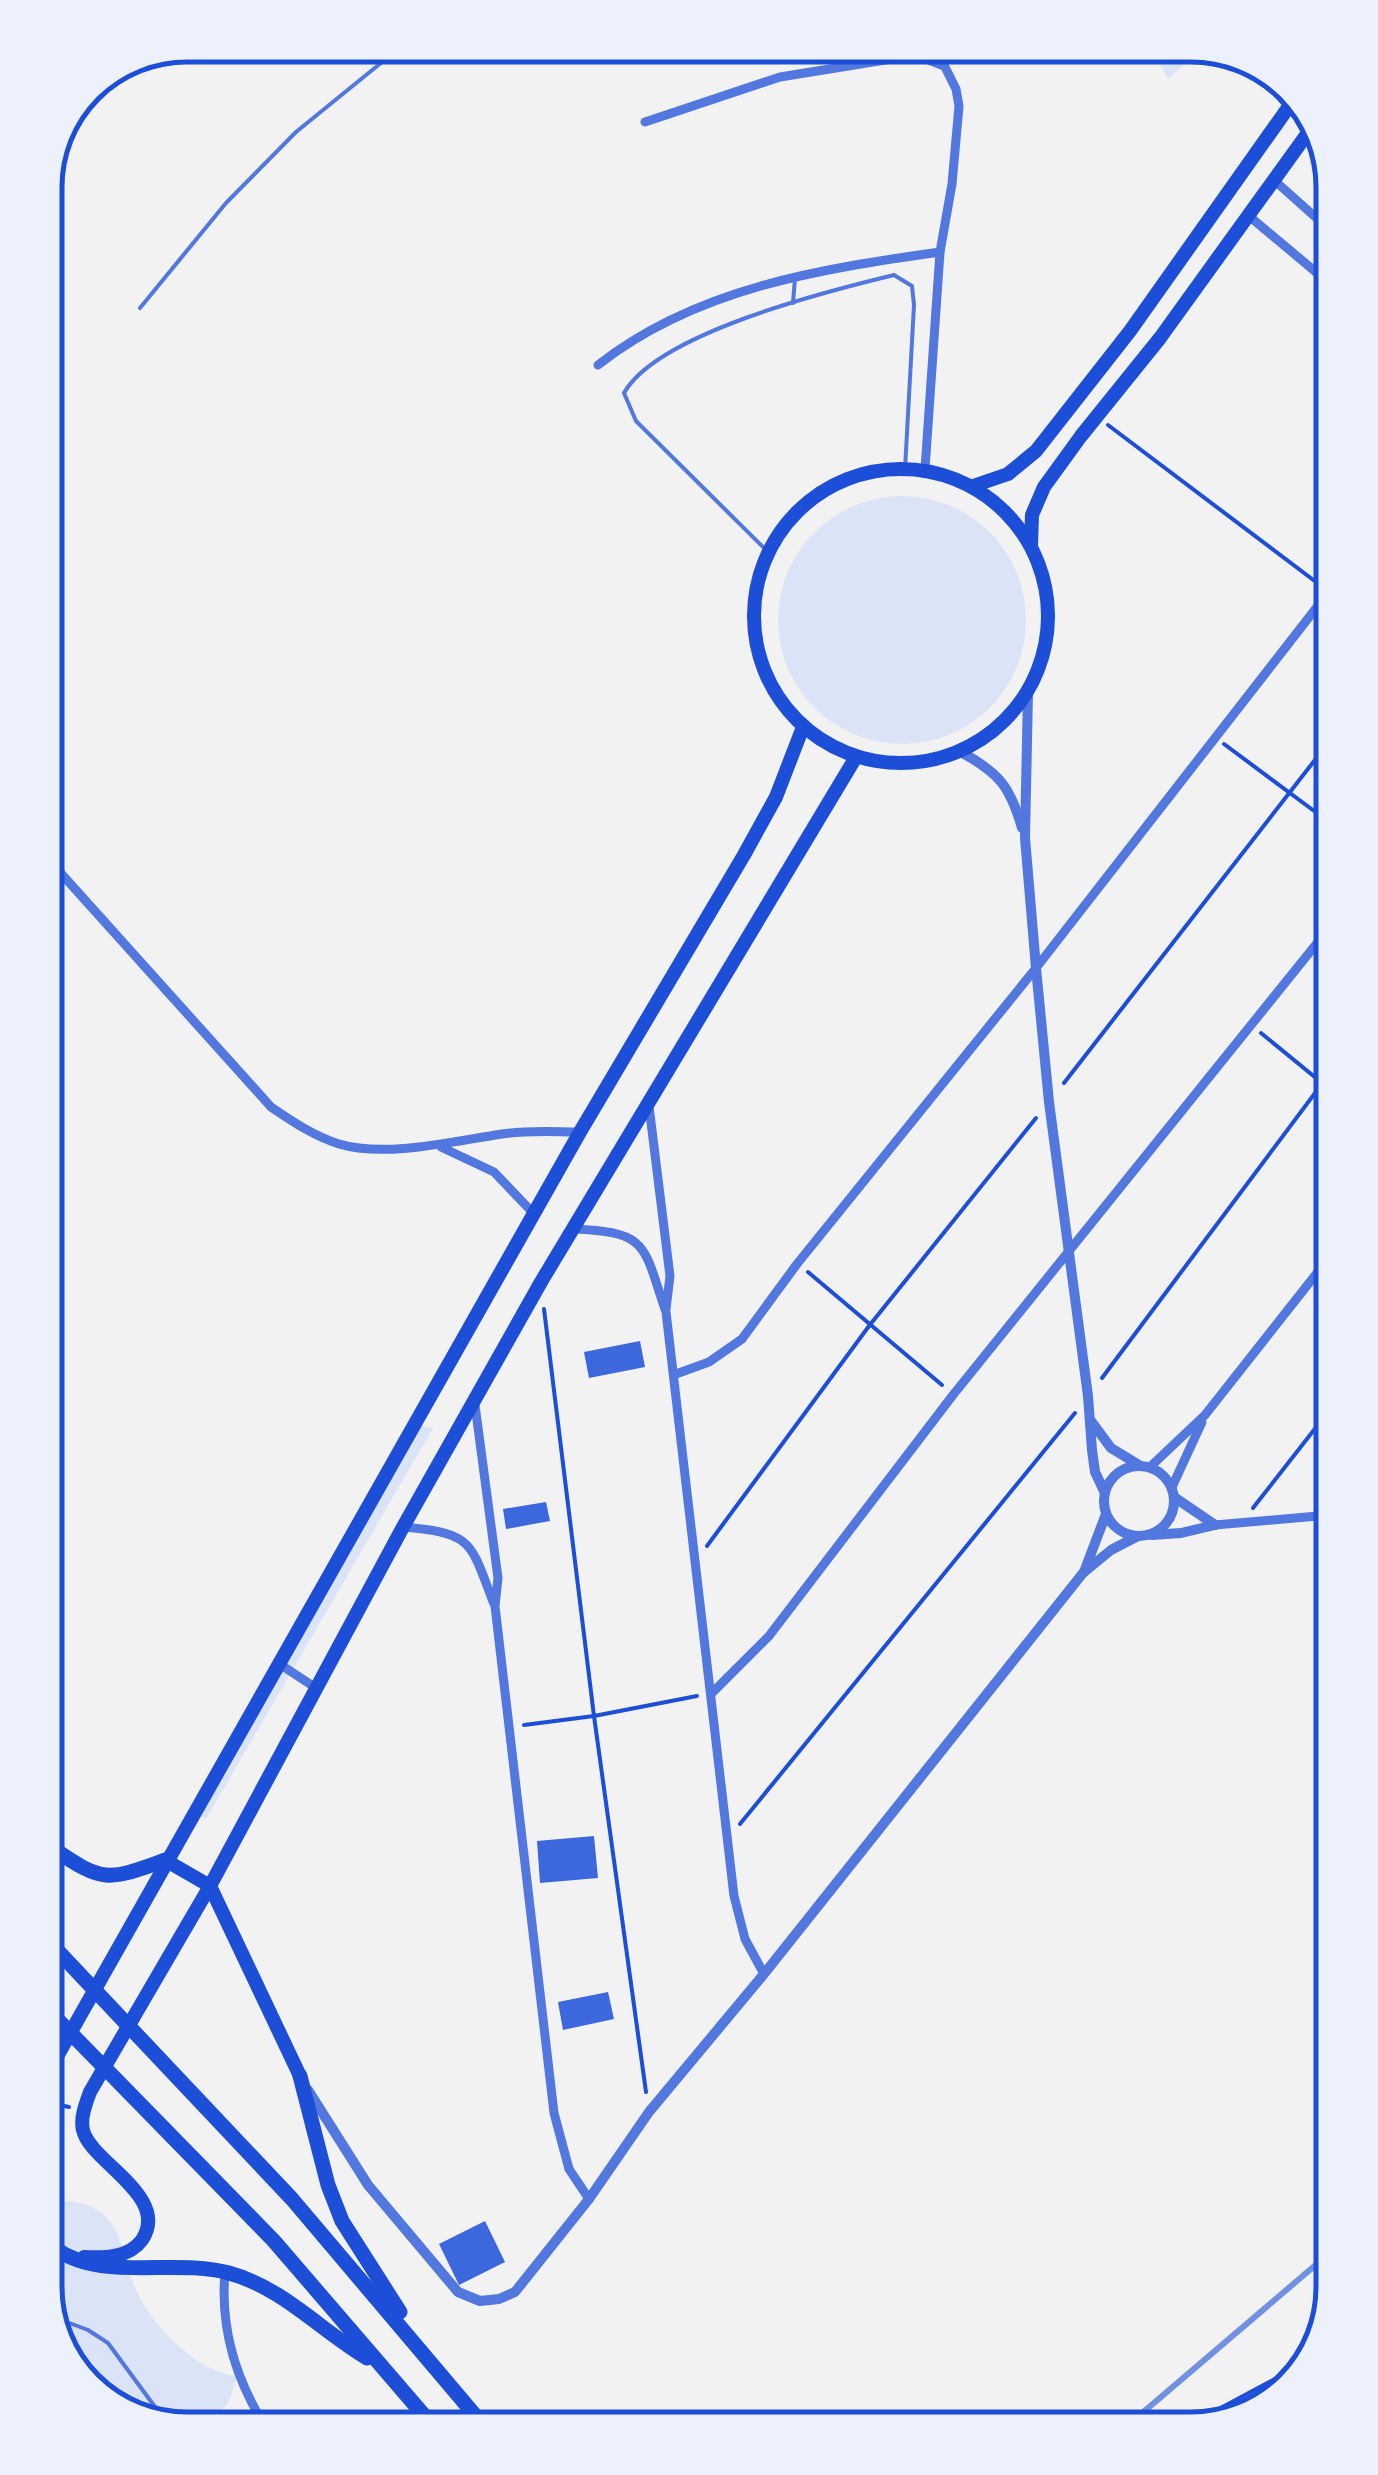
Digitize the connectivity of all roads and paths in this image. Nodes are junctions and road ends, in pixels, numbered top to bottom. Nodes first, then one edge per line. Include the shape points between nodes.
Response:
1 (382, 62) edge
2 (869, 63) edge
3 (936, 63) edge
4 (942, 63) edge
5 (944, 66) junction
6 (1287, 109) edge
7 (644, 122) dead end
8 (1305, 137) edge
9 (1274, 180) junction
10 (1248, 216) junction
11 (1316, 218) edge
12 (940, 252) junction
13 (1316, 272) edge
14 (795, 277) junction
15 (793, 303) junction
16 (140, 308) dead end
17 (598, 364) dead end
18 (1096, 416) junction
19 (905, 469) junction
20 (925, 469) junction
21 (973, 486) junction
22 (1031, 546) junction
23 (767, 551) junction
24 (1316, 583) edge
25 (1316, 608) edge
26 (1028, 692) junction
27 (804, 727) junction
28 (1213, 736) junction
29 (961, 752) junction
30 (856, 757) junction
31 (1316, 758) edge
32 (1290, 790) junction
33 (1316, 811) edge
34 (1025, 838) junction
35 (63, 875) edge
36 (1316, 945) edge
37 (1036, 968) junction
38 (1252, 1026) junction
39 (1316, 1078) edge
40 (1316, 1096) edge
41 (648, 1100) junction
42 (1049, 1102) junction
43 (580, 1132) junction
44 (439, 1146) junction
45 (535, 1215) junction
46 (574, 1229) junction
47 (1070, 1250) junction
48 (797, 1264) junction
49 (1316, 1274) edge
50 (541, 1282) junction
51 (666, 1312) junction
52 (869, 1326) junction
53 (676, 1374) junction
54 (954, 1394) junction
55 (1088, 1396) junction
56 (474, 1402) junction
57 (1205, 1415) junction
58 (1090, 1420) junction
59 (1316, 1427) edge
60 (1145, 1466) junction
61 (1173, 1492) junction
62 (1105, 1493) junction
63 (1106, 1514) junction
64 (1316, 1515) edge
65 (1215, 1524) junction
66 (1241, 1524) junction
67 (403, 1527) junction
68 (1144, 1535) junction
69 (697, 1559) junction
70 (1084, 1573) junction
71 (495, 1606) junction
72 (278, 1663) junction
73 (316, 1688) junction
74 (712, 1693) junction
75 (594, 1716) junction
76 (510, 1726) junction
77 (728, 1840) junction
78 (62, 1855) edge
79 (165, 1860) junction
80 (210, 1886) junction
81 (62, 1956) edge
82 (764, 1974) junction
83 (62, 2024) edge
84 (62, 2047) edge
85 (300, 2076) junction
86 (649, 2112) junction
87 (589, 2199) junction
88 (62, 2252) edge
89 (62, 2253) edge
90 (225, 2272) junction
91 (68, 2323) edge
92 (432, 2362) junction
93 (380, 2365) junction
94 (1276, 2379) edge
95 (156, 2408) edge
96 (1219, 2409) edge
97 (256, 2412) edge
98 (421, 2412) edge
99 (473, 2412) edge

1 - 16 lane via 296,132 226,203
2 - 7 street via 780,77
3 - 5 street
4 - 5 street
5 - 12 street via 959,106
6 - 21 main road via 1036,451 1008,474
8 - 9 main road
9 - 10 main road
9 - 11 street
10 - 13 street
10 - 18 main road
12 - 14 street
12 - 20 street
14 - 15 lane
14 - 17 street via 676,316
15 - 19 lane via 894,275 912,286
15 - 23 lane via 688,344 633,376 624,393 636,422
18 - 22 main road via 1044,487 1032,515
18 - 24 path
19 - 20 main road
19 - 23 main road via 878,468 832,483 794,512
20 - 21 main road
21 - 22 main road via 1007,512
22 - 26 main road via 1045,582 1049,620
23 - 27 main road via 754,597 756,645 773,690
25 - 28 street
26 - 29 main road via 999,727
26 - 34 street
27 - 30 main road
27 - 43 main road via 744,855
28 - 32 path
28 - 37 street
29 - 30 main road via 891,764
29 - 34 street via 1010,790
30 - 41 main road
31 - 32 path
32 - 33 path
32 - 42 path
34 - 37 street
35 - 44 street via 271,1107 342,1145
36 - 38 street
37 - 42 street
37 - 48 street
38 - 39 path
38 - 47 street
40 - 55 path
41 - 46 main road
41 - 51 street via 670,1276
42 - 47 street
42 - 52 path
43 - 44 street via 504,1134
43 - 45 main road
44 - 45 street via 494,1172
45 - 72 main road
46 - 50 main road
46 - 51 street via 632,1238 644,1250
47 - 54 street
47 - 55 street
48 - 52 path
48 - 53 street via 742,1340
49 - 57 street
50 - 56 main road
50 - 75 path
51 - 53 street
52 - 54 path
52 - 69 path
53 - 69 street
54 - 74 street via 769,1636
55 - 58 street
55 - 77 path
56 - 67 main road
56 - 71 street via 498,1578
57 - 60 street
57 - 61 street
58 - 60 street via 1110,1448
58 - 62 street via 1095,1472
59 - 66 path
60 - 61 street via 1164,1475
60 - 62 street via 1117,1473
61 - 65 street
61 - 68 street via 1169,1520
62 - 63 street
63 - 68 street via 1119,1530
63 - 70 street
64 - 66 street
65 - 66 street
65 - 68 street
67 - 71 street via 462,1538 473,1548
67 - 73 main road
68 - 70 street
69 - 74 street
70 - 82 street
71 - 76 street
72 - 73 street
72 - 79 main road
73 - 80 main road
74 - 75 path
74 - 77 street
75 - 76 path
75 - 86 path
76 - 87 street via 554,2113 570,2168
77 - 82 street via 745,1939
78 - 79 highway via 105,1878
79 - 80 main road
79 - 84 main road
80 - 85 main road
80 - 88 main road via 90,2092 82,2119 86,2140 137,2194 147,2229 117,2256
81 - 92 highway via 292,2199
82 - 86 street
83 - 93 highway via 274,2241
85 - 87 street via 368,2185 458,2292 480,2301 515,2292
85 - 92 highway via 342,2220
86 - 87 street
89 - 90 highway via 90,2265
90 - 93 highway via 276,2292
90 - 97 street via 222,2308 230,2346
91 - 95 lane via 108,2343
92 - 99 highway
93 - 98 highway
94 - 96 path

